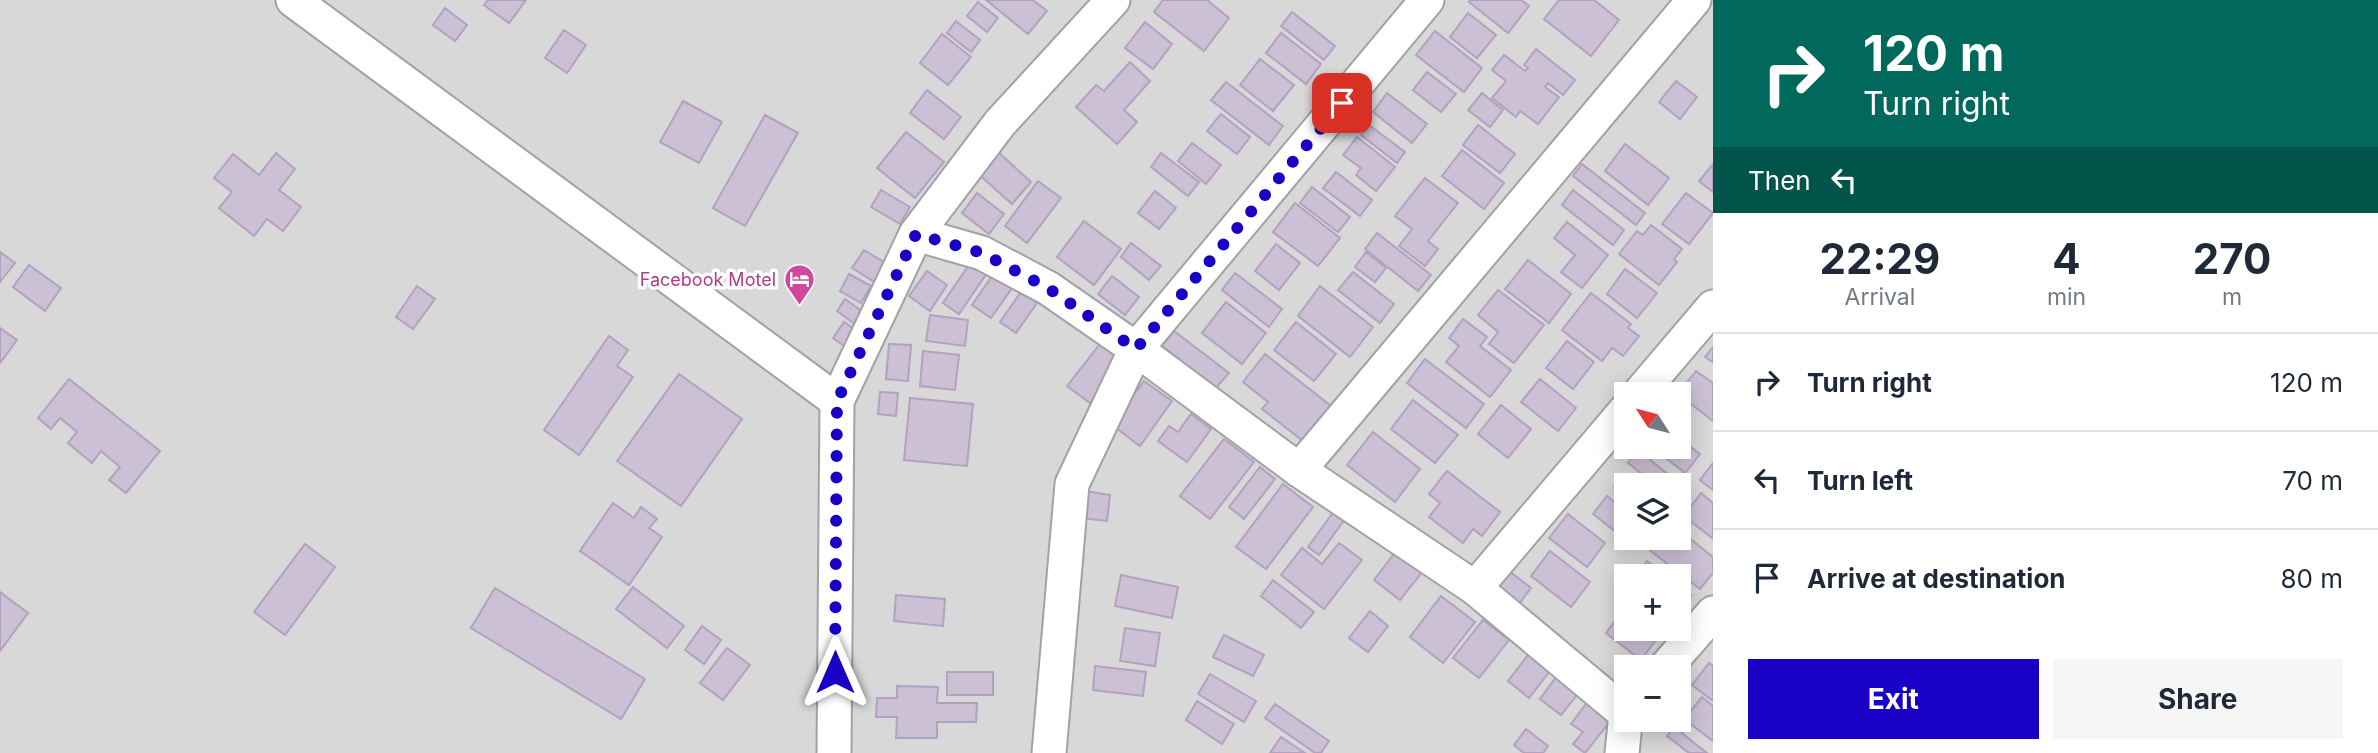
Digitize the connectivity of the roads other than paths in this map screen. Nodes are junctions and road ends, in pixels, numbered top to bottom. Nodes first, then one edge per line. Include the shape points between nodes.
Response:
1 (293, 0) edge
2 (1113, 0) edge
3 (1427, 0) edge
4 (1694, 0) edge
5 (916, 234) junction
6 (1713, 307) edge
7 (1136, 349) junction
8 (1649, 382) edge
9 (837, 401) junction
10 (1614, 424) edge
11 (1299, 470) junction
12 (1475, 587) junction
13 (1713, 612) edge
14 (1677, 655) edge
15 (1614, 704) edge
16 (1624, 732) edge
17 (834, 753) edge
18 (1049, 753) edge
19 (1622, 753) edge

1 - 9 street
2 - 5 street via 1000,123
3 - 7 street
4 - 11 street
5 - 7 street via 982,253 1048,288
5 - 9 street
6 - 8 street
7 - 11 street
7 - 18 street via 1072,484
9 - 17 street
10 - 12 street
11 - 12 street
12 - 15 street
13 - 14 street
16 - 19 street

